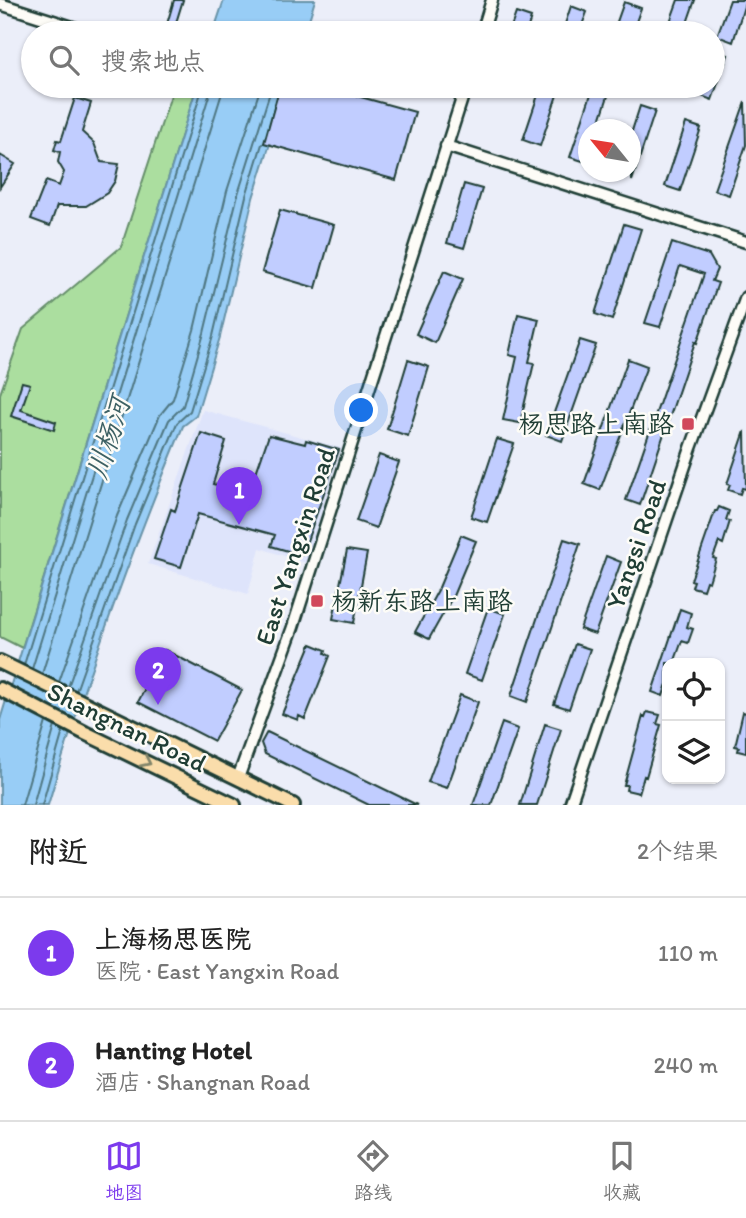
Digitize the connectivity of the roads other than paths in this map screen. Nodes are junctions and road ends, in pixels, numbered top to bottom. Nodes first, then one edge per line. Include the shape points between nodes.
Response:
1 (492, 0) edge
2 (0, 4) edge
3 (53, 21) edge
4 (486, 21) edge
5 (462, 98) edge
6 (446, 146) junction
7 (746, 242) edge
8 (746, 297) edge
9 (0, 662) edge
10 (3, 691) edge
11 (238, 778) junction
12 (218, 801) edge
13 (234, 805) edge
14 (293, 805) edge
15 (570, 805) edge

1 - 4 street
2 - 3 street
5 - 6 street, East Yangxin Road
6 - 7 street
6 - 11 street, East Yangxin Road via 293,627
8 - 15 street, Yangsi Road
9 - 11 main road, Shangnan Road
10 -> 12 main road, Shangnan Road
11 - 14 main road, Shangnan Road
12 - 13 main road, Shangnan Road

